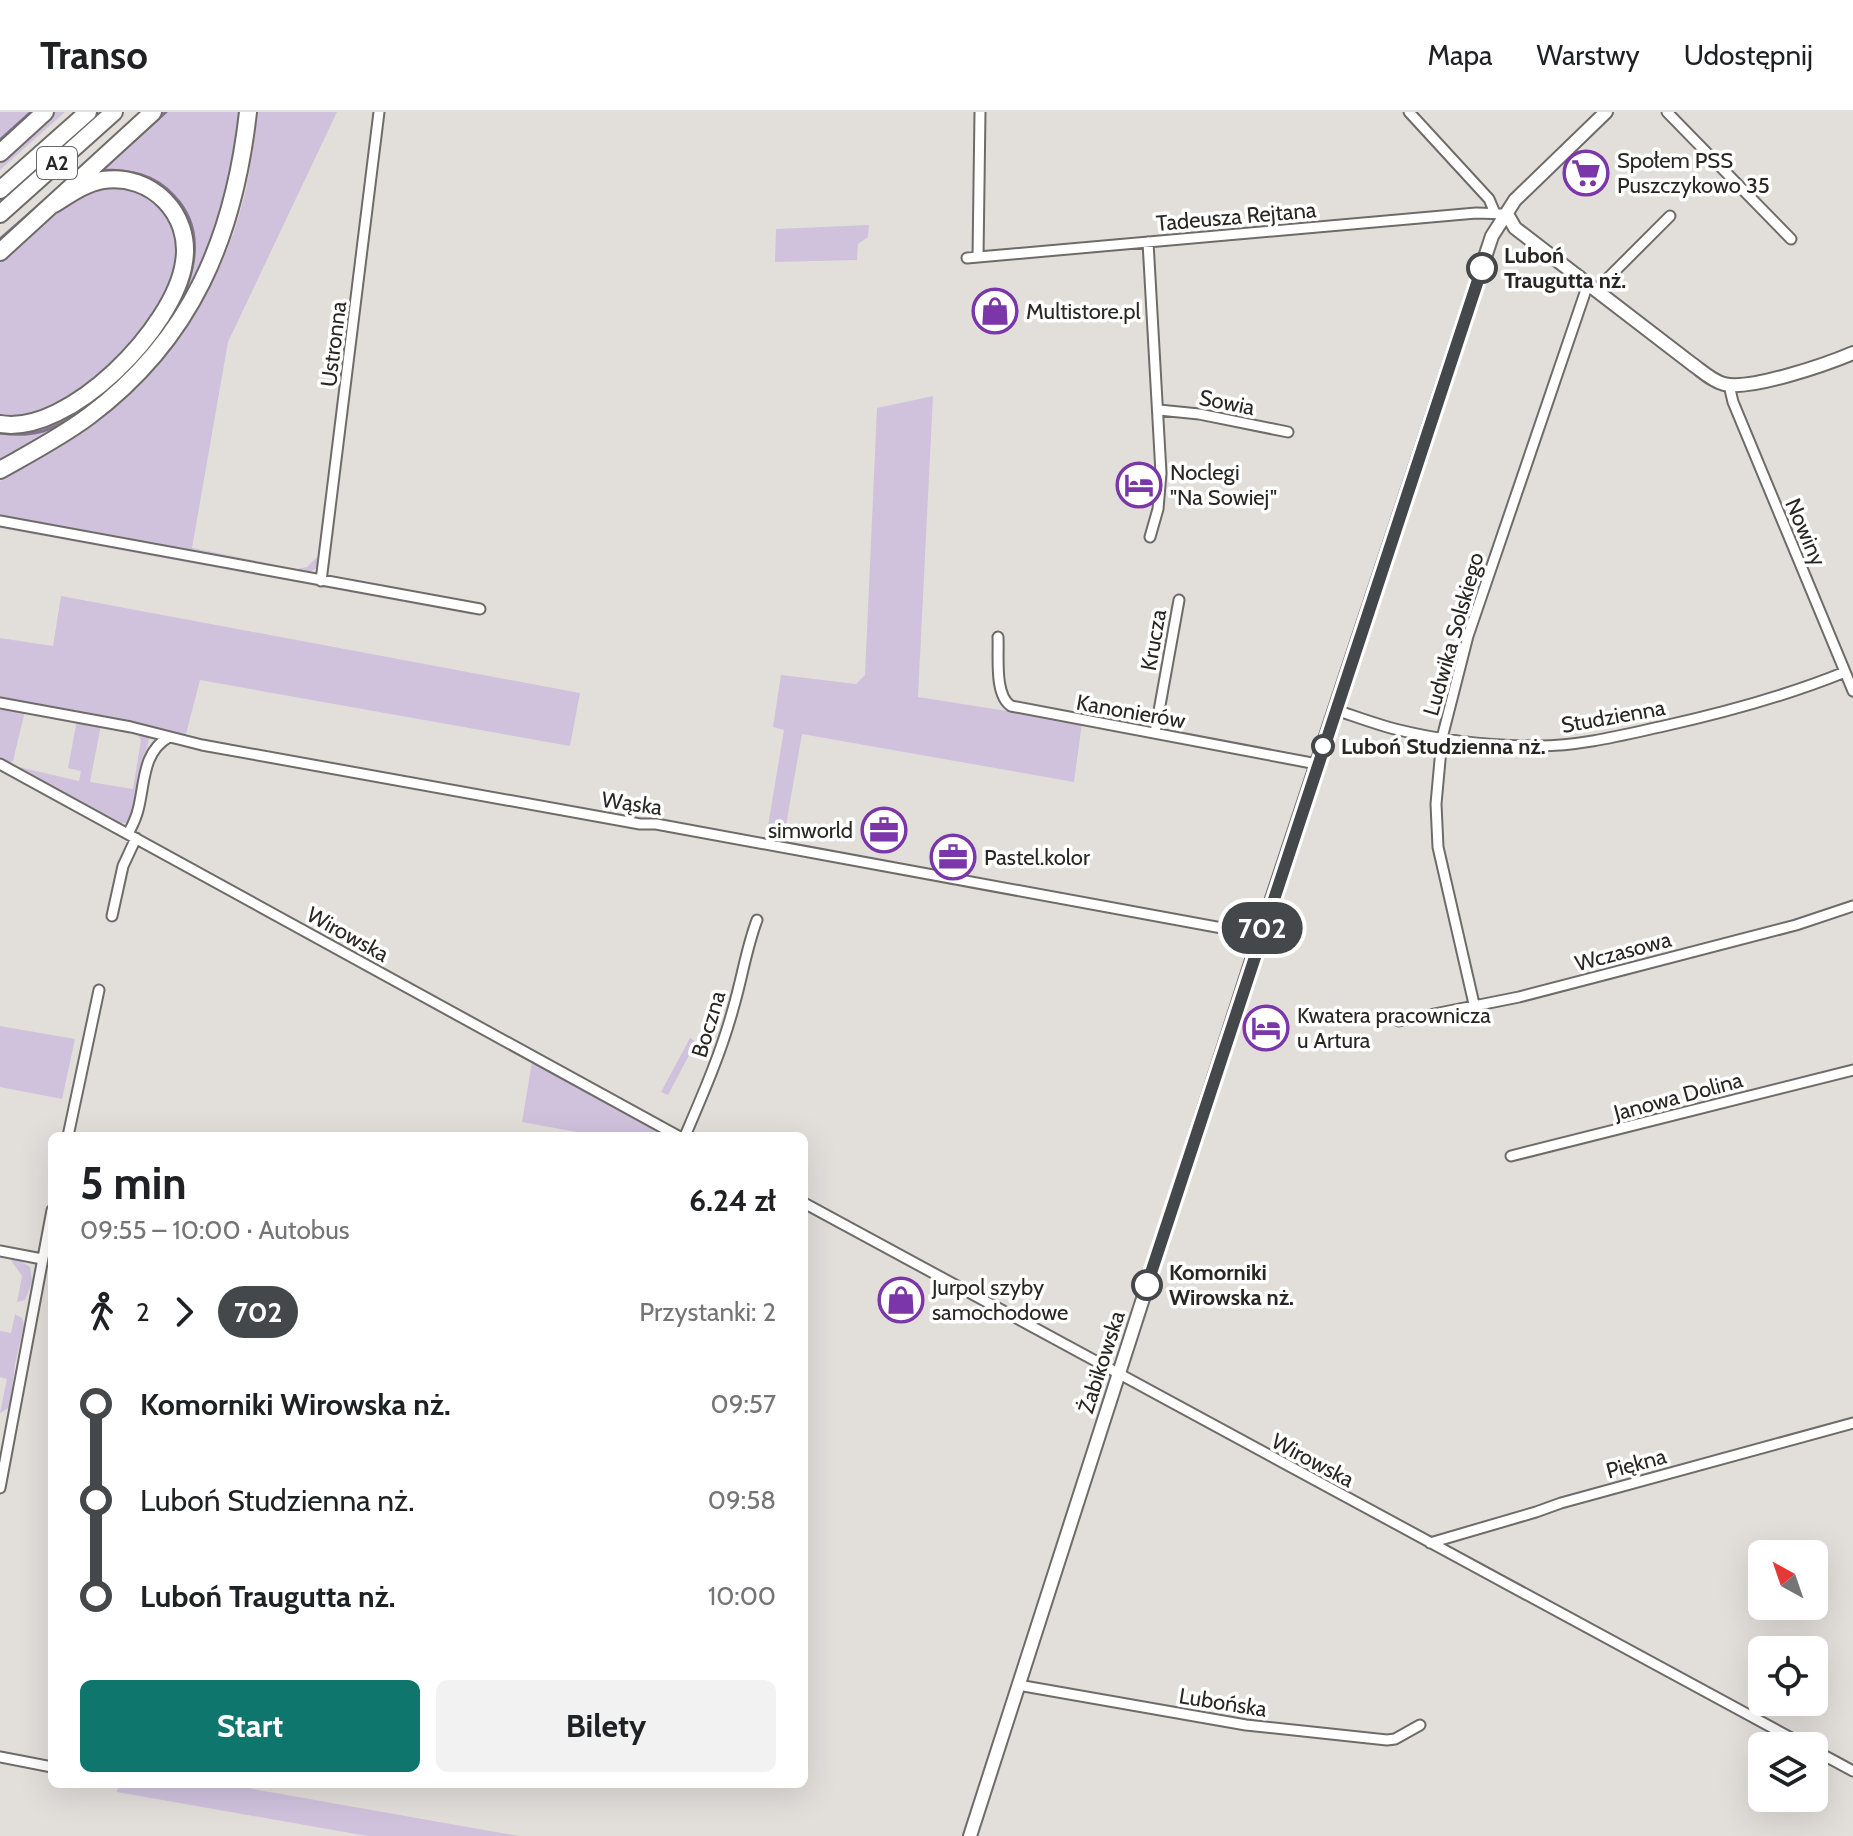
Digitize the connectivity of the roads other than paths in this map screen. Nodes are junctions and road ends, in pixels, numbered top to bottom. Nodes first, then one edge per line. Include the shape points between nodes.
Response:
1 (45, 112) edge
2 (88, 112) edge
3 (114, 112) edge
4 (153, 112) edge
5 (248, 112) edge
6 (379, 112) edge
7 (980, 112) edge
8 (1409, 112) edge
9 (1606, 112) edge
10 (1667, 112) edge
11 (0, 153) edge
12 (0, 190) edge
13 (54, 204) junction
14 (1501, 213) junction
15 (0, 214) edge
16 (1670, 216) dead end
17 (1791, 239) dead end
18 (1148, 242) junction
19 (0, 252) edge
20 (1592, 287) junction
21 (1853, 353) edge
22 (1729, 385) junction
23 (1159, 410) junction
24 (0, 424) edge
25 (1288, 432) dead end
26 (0, 470) edge
27 (0, 521) edge
28 (1150, 537) dead end
29 (321, 581) junction
30 (1179, 600) dead end
31 (480, 609) dead end
32 (998, 637) dead end
33 (1845, 672) junction
34 (1853, 691) edge
35 (0, 703) edge
36 (1336, 710) junction
37 (1155, 733) junction
38 (169, 737) junction
39 (1442, 738) junction
40 (0, 764) edge
41 (1317, 764) junction
42 (132, 836) junction
43 (1853, 906) edge
44 (112, 916) dead end
45 (757, 920) dead end
46 (1260, 935) junction
47 (99, 990) dead end
48 (1474, 1004) junction
49 (1399, 1021) dead end
50 (1853, 1070) edge
51 (69, 1132) edge
52 (671, 1132) edge
53 (687, 1132) edge
54 (1511, 1156) dead end
55 (808, 1205) edge
56 (48, 1230) edge
57 (0, 1251) edge
58 (42, 1259) junction
59 (1118, 1375) junction
60 (1853, 1423) edge
61 (0, 1488) edge
62 (1430, 1543) junction
63 (1018, 1685) junction
64 (1420, 1725) dead end
65 (1780, 1732) edge
66 (0, 1757) edge
67 (1828, 1758) edge
68 (48, 1766) edge
69 (1853, 1771) edge
70 (970, 1836) edge

1 - 11 highway
2 - 12 highway, A2
3 - 15 highway, A2
4 - 13 highway
5 - 26 highway via 229,218 208,272 179,322 100,408
6 - 29 street, Ustronna
7 - 18 street, Tadeusza Rejtana via 973,257
8 - 14 street
9 - 14 street, Żabikowska
10 - 17 street
13 - 19 highway
13 - 24 highway via 100,181 122,179 145,186 167,202 178,219 185,240 184,265 159,317 103,381 45,420
14 - 18 street, Tadeusza Rejtana
14 - 20 street
14 - 36 street, Żabikowska
16 - 20 street
18 - 23 street
20 - 22 street via 1705,374
20 - 39 street, Ludwika Solskiego via 1468,636
21 - 22 street via 1790,374
22 - 33 street, Nowiny
23 - 25 street, Sowia
23 - 28 street via 1161,485
27 - 29 street
29 - 31 street
30 - 37 street, Krucza
32 - 37 street, Kanonierów via 1006,703
33 - 34 street, Nowiny
33 - 39 street, Studzienna via 1764,702 1590,741 1525,746
35 - 38 street, Wąska
36 - 39 street, Studzienna
36 - 41 street, Żabikowska
37 - 41 street, Kanonierów
38 - 42 street via 148,758
38 - 46 street, Wąska
39 - 48 street, Ludwika Solskiego via 1436,804 1439,856
40 - 42 street, Wirowska
41 - 46 street, Żabikowska
42 - 44 street
42 - 52 street, Wirowska
43 - 48 street, Wczasowa via 1648,964
45 - 53 street, Boczna via 714,1068
46 - 59 street, Żabikowska
47 - 51 street
48 - 49 street, Wczasowa
50 - 54 street, Janowa Dolina
55 - 59 street, Wirowska
56 - 58 street
57 - 58 street
58 - 61 street
59 - 62 street, Wirowska
59 - 63 street, Żabikowska
60 - 62 street, Piękna
62 - 65 street, Wirowska
63 - 64 street, Lubońska via 1246,1725 1387,1740
63 - 70 street, Żabikowska
66 - 68 street
67 - 69 street

